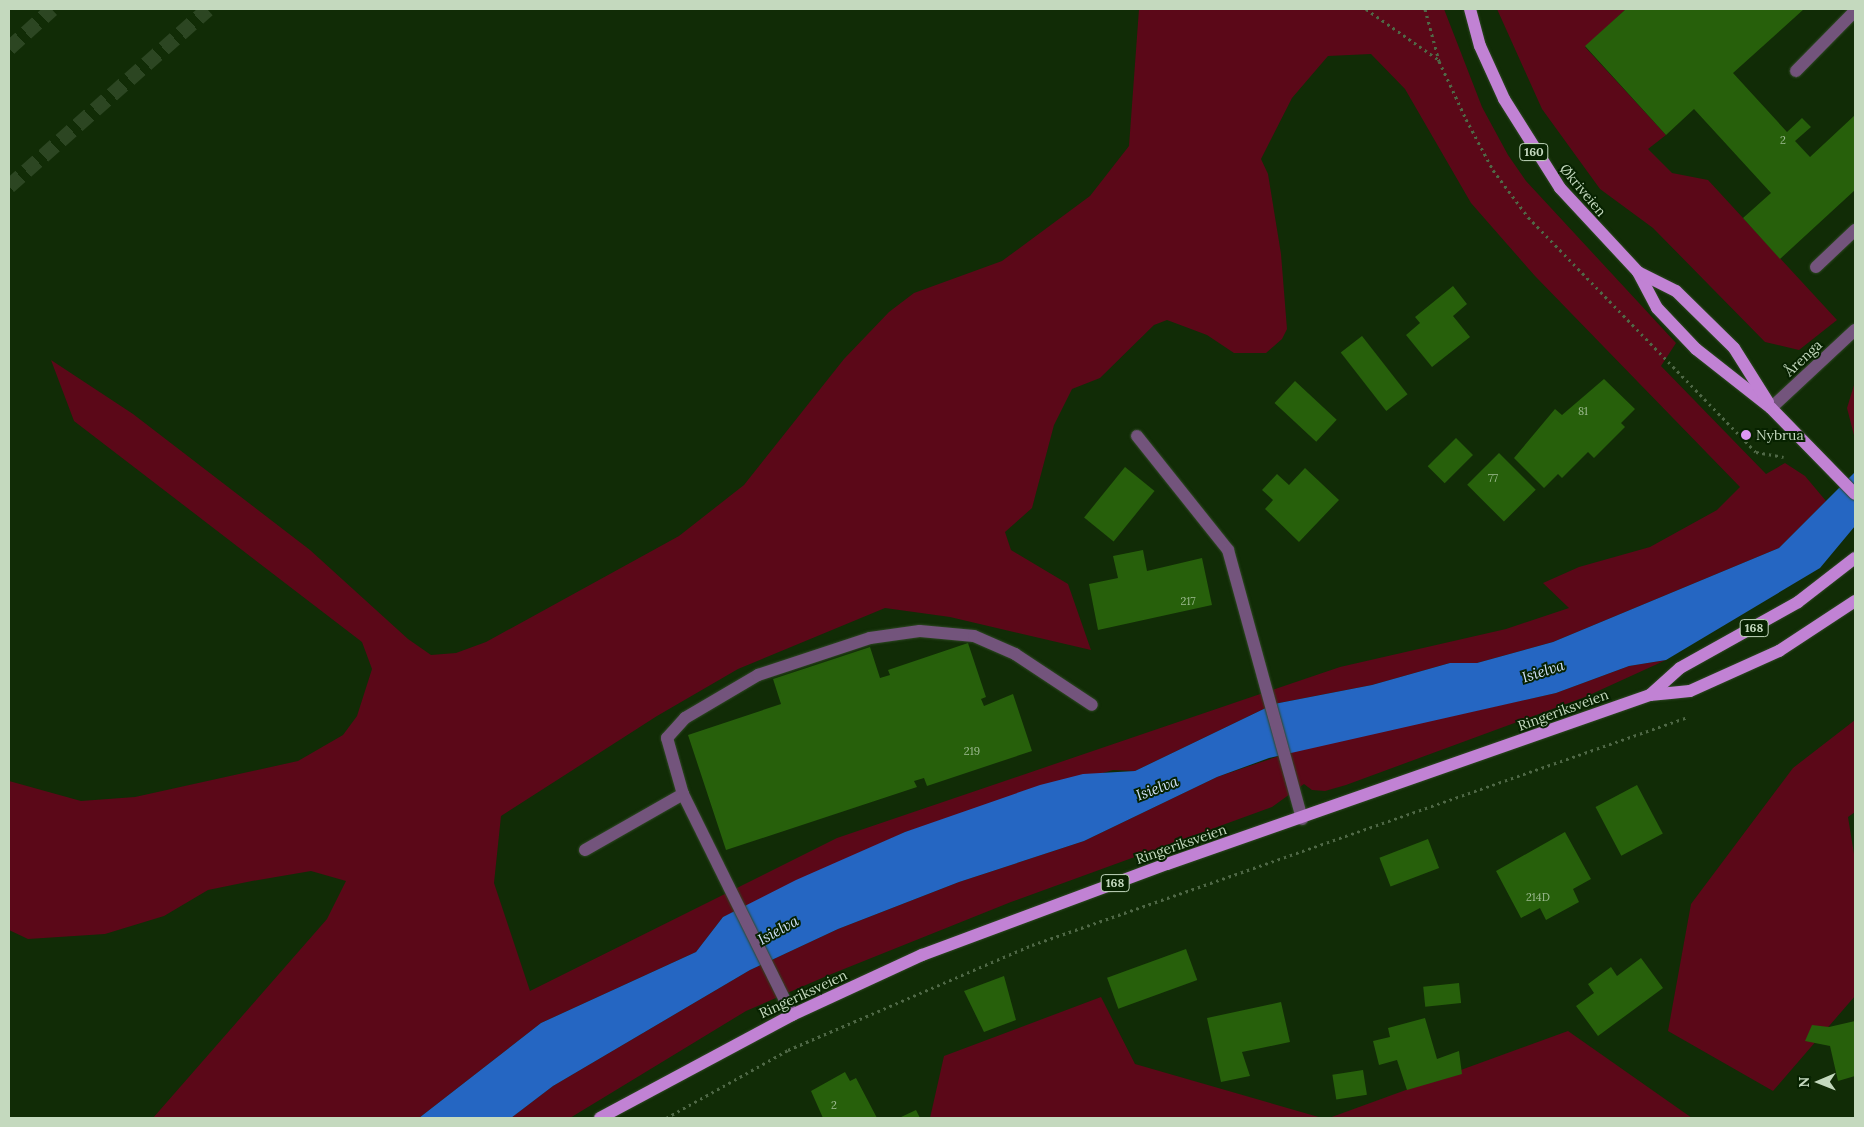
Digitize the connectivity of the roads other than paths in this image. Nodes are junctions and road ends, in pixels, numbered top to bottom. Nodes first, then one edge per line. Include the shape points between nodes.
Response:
1 (1470, 9) edge
2 (1855, 11) edge
3 (1796, 71) dead end
4 (1855, 230) edge
5 (1816, 267) dead end
6 (1638, 272) junction
7 (1855, 330) edge
8 (1772, 408) junction
9 (1137, 436) dead end
10 (1855, 494) edge
11 (1855, 558) edge
12 (1855, 601) edge
13 (1650, 695) junction
14 (1092, 705) dead end
15 (683, 794) junction
16 (1302, 819) junction
17 (585, 850) dead end
18 (792, 1015) junction
19 (600, 1118) edge

1 - 6 main road, Økriveien / 160 via 1480,46 1526,141 1560,188
2 - 3 street
4 - 5 street
6 - 8 main road, Økriveien / 160 via 1657,308 1696,349
6 - 8 main road, Økriveien / 160 via 1676,292 1734,348
7 - 8 street, Årenga
8 - 10 main road, Økriveien / 160
9 - 16 street via 1228,550
11 - 13 main road, Ringeriksveien / 168 via 1798,602 1680,668
12 - 13 main road, Ringeriksveien / 168 via 1812,631 1739,671 1690,691
13 - 16 main road, Ringeriksveien / 168
14 - 15 street via 1016,654 974,636 920,631 870,638 758,675 685,718 667,738
15 - 17 street
15 - 18 street
16 - 18 main road, Ringeriksveien / 168 via 922,955
18 - 19 main road, Ringeriksveien / 168

